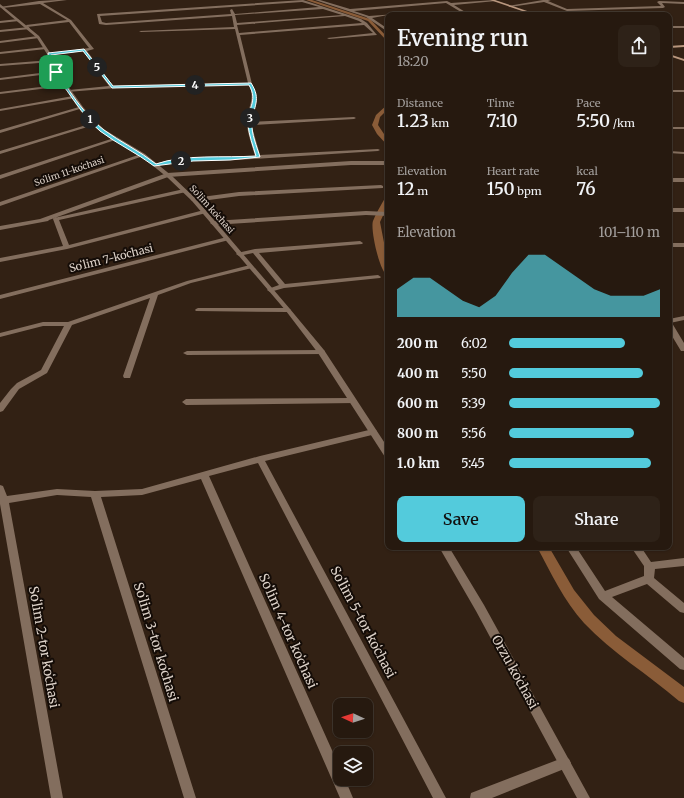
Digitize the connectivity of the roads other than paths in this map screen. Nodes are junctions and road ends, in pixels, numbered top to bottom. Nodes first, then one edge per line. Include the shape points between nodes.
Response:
1 (65, 0) edge
2 (228, 0) edge
3 (300, 0) edge
4 (317, 0) edge
5 (493, 0) edge
6 (550, 0) edge
7 (38, 1) edge
8 (403, 1) dead end
9 (545, 1) edge
10 (684, 3) edge
11 (452, 4) junction
12 (231, 5) junction
13 (409, 5) junction
14 (510, 6) junction
15 (323, 8) junction
16 (2, 9) edge
17 (351, 10) junction
18 (421, 12) edge
19 (464, 12) edge
20 (528, 12) edge
21 (233, 14) junction
22 (385, 15) edge
23 (348, 16) junction
24 (369, 17) junction
25 (18, 20) junction
26 (70, 21) junction
27 (0, 22) edge
28 (366, 24) junction
29 (236, 26) junction
30 (28, 27) junction
31 (672, 27) edge
32 (684, 27) edge
33 (385, 29) edge
34 (141, 30) dead end
35 (0, 31) edge
36 (238, 34) junction
37 (38, 37) junction
38 (330, 38) dead end
39 (0, 42) edge
40 (672, 46) edge
41 (684, 46) edge
42 (45, 48) junction
43 (84, 50) junction
44 (0, 53) edge
45 (49, 54) junction
46 (672, 56) edge
47 (684, 60) edge
48 (51, 61) junction
49 (0, 65) edge
50 (56, 72) junction
51 (0, 79) edge
52 (250, 84) junction
53 (64, 85) junction
54 (112, 87) junction
55 (69, 91) junction
56 (672, 91) edge
57 (684, 91) edge
58 (0, 93) edge
59 (73, 97) junction
60 (81, 108) junction
61 (0, 110) edge
62 (354, 118) dead end
63 (95, 124) junction
64 (249, 124) junction
65 (672, 128) edge
66 (684, 128) edge
67 (0, 132) edge
68 (116, 139) junction
69 (378, 150) dead end
70 (672, 152) edge
71 (0, 153) edge
72 (684, 153) edge
73 (143, 155) junction
74 (258, 157) junction
75 (385, 163) edge
76 (155, 165) junction
77 (167, 175) junction
78 (0, 176) edge
79 (672, 180) edge
80 (684, 180) edge
81 (381, 187) dead end
82 (184, 191) junction
83 (194, 200) junction
84 (0, 204) edge
85 (672, 210) edge
86 (684, 210) edge
87 (204, 212) junction
88 (385, 214) edge
89 (56, 219) junction
90 (42, 220) junction
91 (213, 223) junction
92 (0, 228) edge
93 (227, 239) junction
94 (360, 243) dead end
95 (672, 245) edge
96 (684, 245) edge
97 (67, 247) junction
98 (255, 251) junction
99 (239, 254) junction
100 (0, 260) edge
101 (250, 267) junction
102 (378, 277) dead end
103 (283, 286) junction
104 (270, 290) junction
105 (155, 294) junction
106 (0, 297) edge
107 (198, 310) dead end
108 (288, 310) junction
109 (684, 318) edge
110 (672, 320) edge
111 (69, 324) junction
112 (672, 330) edge
113 (0, 334) edge
114 (684, 349) edge
115 (321, 352) junction
116 (187, 353) dead end
117 (127, 376) dead end
118 (353, 401) junction
119 (186, 402) dead end
120 (0, 409) edge
121 (373, 432) junction
122 (385, 450) edge
123 (260, 459) junction
124 (204, 475) junction
125 (0, 488) edge
126 (95, 494) junction
127 (4, 500) junction
128 (446, 550) edge
129 (573, 550) edge
130 (638, 550) edge
131 (684, 562) edge
132 (649, 566) junction
133 (648, 579) junction
134 (603, 596) junction
135 (684, 609) edge
136 (684, 665) edge
137 (565, 763) junction
138 (57, 798) edge
139 (190, 798) edge
140 (347, 798) edge
141 (440, 798) edge
142 (476, 798) edge
143 (584, 798) edge

1 - 7 street
2 - 12 street
3 - 12 street
3 - 15 street
4 - 17 street
5 - 11 street
5 - 14 main road
6 - 9 street
7 - 16 street
7 - 26 street
8 - 13 street
9 - 10 street via 568,10 663,7 659,2
9 - 14 street
11 - 13 street via 446,2
11 - 19 street
12 - 21 street
12 - 21 street via 98,15 103,24
13 - 17 street
13 - 18 street
14 - 20 main road
15 - 21 street
15 - 23 street
16 - 25 street, Soʻlim koʻchasi
17 - 24 street
21 - 29 street
22 - 24 street
23 - 28 street
23 - 29 street
24 - 33 street
25 - 27 street
25 - 30 street, Soʻlim koʻchasi
26 - 30 street
26 - 43 street via 92,49
28 - 36 street
28 - 38 street via 376,34
29 - 34 street
29 - 36 street
30 - 35 street
30 - 37 street, Soʻlim koʻchasi
31 - 32 street
36 - 52 street
37 - 39 street
37 - 42 street, Soʻlim koʻchasi
40 - 41 main road
42 - 44 street
42 - 45 street, Soʻlim koʻchasi
43 - 45 street
43 - 54 street
45 - 48 street, Soʻlim koʻchasi
46 - 47 main road
48 - 49 street
48 - 50 street, Soʻlim koʻchasi
50 - 51 street
50 - 53 street, Soʻlim koʻchasi
52 - 54 street
52 - 64 street via 255,99
53 - 55 street, Soʻlim koʻchasi
53 - 58 street
54 - 55 street
55 - 59 street, Soʻlim koʻchasi
56 - 57 street
59 - 60 street, Soʻlim koʻchasi
59 - 61 street
60 - 63 street, Soʻlim koʻchasi
60 - 67 street
62 - 64 street
63 - 68 street, Soʻlim koʻchasi
63 - 71 street
64 - 74 street
65 - 66 street
68 - 73 street, Soʻlim koʻchasi
68 - 78 street
69 - 74 street
70 - 72 street
73 - 76 street, Soʻlim koʻchasi
73 - 84 street, Soʻlim 11-koʻchasi
74 - 76 street via 164,162
75 - 77 street
76 - 77 street, Soʻlim koʻchasi
77 - 82 street, Soʻlim koʻchasi
77 - 90 street
79 - 80 street
81 - 83 street via 239,194
82 - 83 street, Soʻlim koʻchasi
82 - 89 street
83 - 87 street, Soʻlim koʻchasi
85 - 86 street
87 - 91 street, Soʻlim koʻchasi
87 - 97 street
88 - 91 street
89 - 90 street
89 - 97 street
90 - 92 street
91 - 93 street, Soʻlim koʻchasi
93 - 99 street, Soʻlim koʻchasi
93 - 106 street, Soʻlim 7-koʻchasi
94 - 98 street
95 - 96 street
97 - 100 street
98 - 99 street
98 - 103 street
99 - 101 street, Soʻlim koʻchasi
101 - 104 street, Soʻlim koʻchasi
101 - 105 street via 189,282
102 - 103 street
103 - 104 street
104 - 108 street, Soʻlim koʻchasi
105 - 111 street
105 - 117 street
107 - 108 street
108 - 115 street, Soʻlim koʻchasi
109 - 110 street
111 - 113 street via 46,324
111 - 120 street via 44,371 13,391
112 - 114 street
115 - 116 street
115 - 118 street, Soʻlim koʻchasi
118 - 119 street
118 - 121 street, Soʻlim koʻchasi
121 - 122 street
121 - 123 street
123 - 124 street
123 - 141 street, Soʻlim 5-tor koʻchasi
124 - 126 street via 142,492
124 - 140 street, Soʻlim 4-tor koʻchasi
125 - 127 street, Soʻlim 2-tor koʻchasi
126 - 127 street via 57,492
126 - 139 street, Soʻlim 3-tor koʻchasi
127 - 138 street, Soʻlim 2-tor koʻchasi
128 - 137 street, Orzu koʻchasi
129 - 134 street
130 - 132 street
131 - 132 street
132 - 133 street
133 - 134 street
133 - 135 street
134 - 136 street
137 - 142 street
137 - 143 street, Orzu koʻchasi

